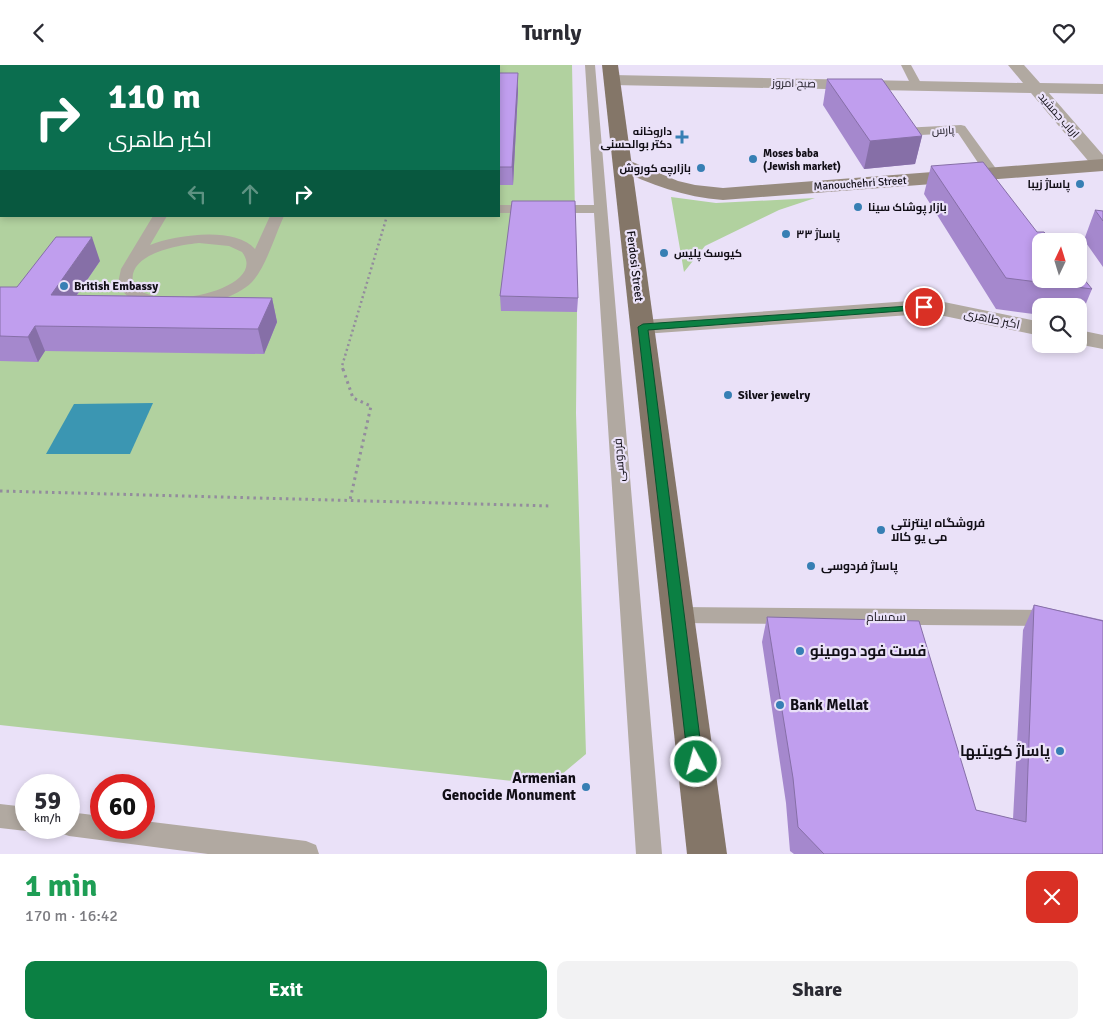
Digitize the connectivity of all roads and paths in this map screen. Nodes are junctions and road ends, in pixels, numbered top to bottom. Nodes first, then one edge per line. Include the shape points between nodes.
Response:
1 (1016, 65) edge
2 (906, 66) edge
3 (604, 70) edge
4 (916, 85) junction
5 (1035, 87) junction
6 (1103, 89) edge
7 (902, 132) edge
8 (622, 164) junction
9 (1103, 165) edge
10 (992, 173) junction
11 (500, 209) edge
12 (600, 209) junction
13 (159, 217) edge
14 (277, 217) edge
15 (387, 217) edge
16 (131, 265) junction
17 (253, 268) junction
18 (643, 327) junction
19 (1032, 327) edge
20 (1087, 339) edge
21 (1103, 342) edge
22 (0, 491) edge
23 (350, 500) junction
24 (552, 506) dead end
25 (678, 615) junction
26 (1074, 619) edge
27 (0, 816) edge
28 (15, 818) edge
29 (80, 825) edge
30 (306, 854) edge
31 (649, 854) edge
32 (707, 854) edge

1 - 5 street, ارباب جمشید
2 - 4 lane
3 - 4 street, صبح امروز
3 - 8 main road, Ferdosi Street
3 - 12 lane, فردوسی
4 - 5 street, صبح امروز
5 - 6 street, صبح امروز
5 - 9 street, ارباب جمشید
7 - 10 lane, پارس via 961,129
8 - 10 street, Manouchehri Street via 679,189 723,194
8 - 18 main road, Ferdosi Street
9 - 10 street, Manouchehri Street
11 - 12 lane
12 - 31 lane, فردوسی
13 - 16 lane
14 - 17 lane
15 - 23 path via 342,366 353,398 370,406
16 - 17 lane via 142,255 166,245 219,239 247,249 253,258
16 - 17 lane via 125,276 126,286 135,295 150,301 170,303 214,297 246,279
18 - 19 street, اکبر طاهری via 924,307
18 - 25 main road, Ferdosi Street
20 - 21 street
22 - 23 path
23 - 24 path
25 - 26 lane, سمسام
25 - 32 main road, Ferdosi Street
27 - 28 lane
29 - 30 lane

